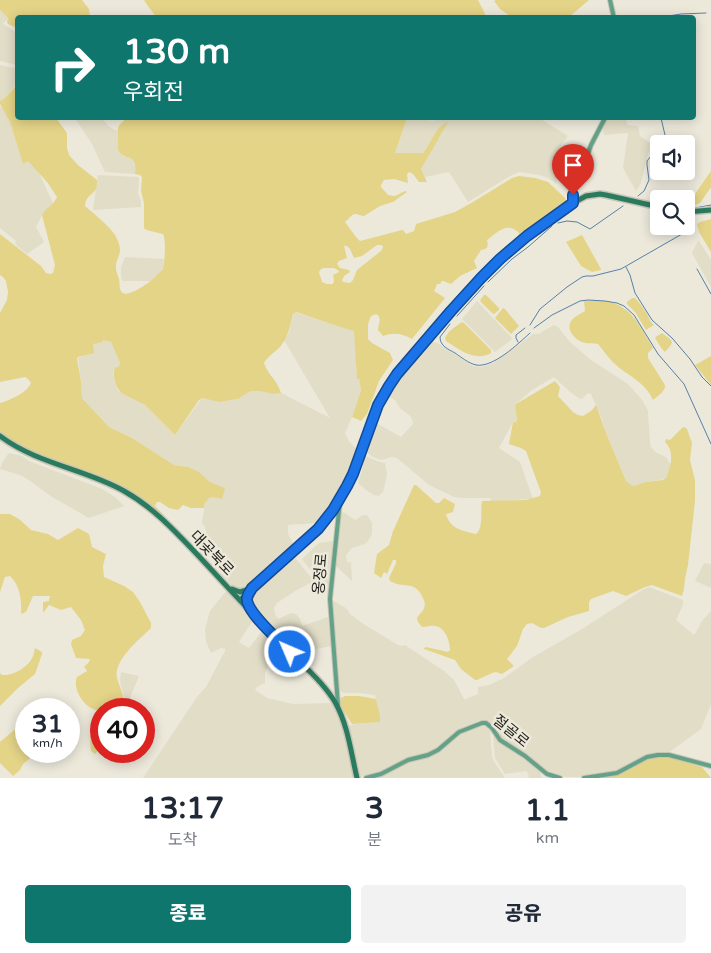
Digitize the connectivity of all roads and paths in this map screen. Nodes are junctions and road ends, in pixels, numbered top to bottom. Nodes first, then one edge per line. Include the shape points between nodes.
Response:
1 (610, 0) edge
2 (613, 15) edge
3 (604, 120) edge
4 (573, 203) junction
5 (650, 205) edge
6 (711, 210) edge
7 (695, 211) edge
8 (0, 436) edge
9 (340, 500) junction
10 (228, 588) junction
11 (252, 588) junction
12 (240, 600) junction
13 (253, 614) junction
14 (338, 707) junction
15 (711, 766) edge
16 (357, 778) edge
17 (366, 778) edge
18 (560, 778) edge
19 (584, 778) edge

1 - 2 street
3 - 4 street via 591,145
4 - 5 street, 옹정로 via 586,196 600,194
4 - 9 street, 옹정로 via 500,259 397,374 378,405
6 - 7 street
8 - 10 street, 대곶북로 via 34,455 111,485 146,505
9 - 11 street via 318,529
9 - 14 street, 옹정로 via 330,599
10 - 11 street via 240,592
10 - 12 street, 대곶북로
11 - 12 street
11 - 13 street via 247,600
12 - 13 street, 대곶북로
13 - 14 street, 대곶북로 via 314,676
14 - 16 street, 대곶북로
15 - 19 street via 669,754 658,755 617,773
17 - 18 street, 절골로 via 428,755 459,732 482,722 492,728 500,740 546,774

